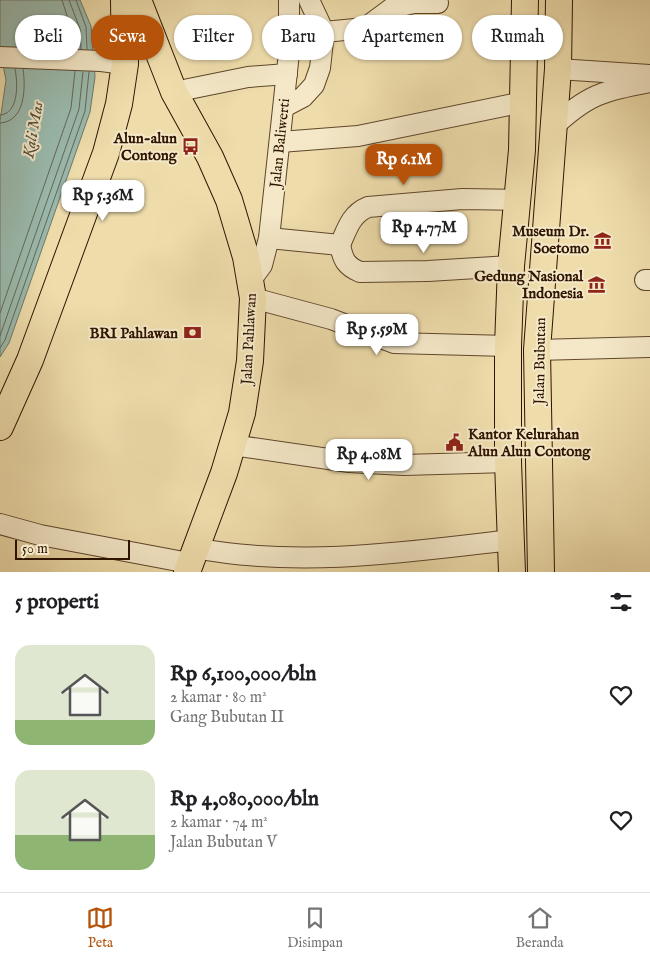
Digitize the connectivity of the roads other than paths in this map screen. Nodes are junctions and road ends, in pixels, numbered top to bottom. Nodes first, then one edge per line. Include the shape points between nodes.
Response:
1 (124, 0) edge
2 (138, 0) edge
3 (288, 0) edge
4 (309, 0) edge
5 (525, 0) edge
6 (559, 0) edge
7 (438, 3) dead end
8 (316, 15) edge
9 (334, 31) edge
10 (0, 57) edge
11 (321, 60) edge
12 (113, 62) junction
13 (558, 69) junction
14 (287, 74) junction
15 (650, 75) edge
16 (650, 82) edge
17 (174, 92) junction
18 (523, 102) junction
19 (284, 107) junction
20 (552, 128) junction
21 (280, 142) junction
22 (522, 150) junction
23 (548, 195) junction
24 (518, 200) junction
25 (269, 238) junction
26 (340, 245) junction
27 (511, 266) junction
28 (252, 289) junction
29 (508, 346) junction
30 (650, 347) edge
31 (538, 350) junction
32 (509, 381) junction
33 (7, 401) edge
34 (0, 427) edge
35 (232, 445) junction
36 (508, 462) junction
37 (0, 524) edge
38 (511, 540) junction
39 (191, 561) edge
40 (512, 572) edge
41 (542, 572) edge

1 - 12 main road
2 - 17 main road, Jalan Pahlawan
3 - 14 street, Jalan Baliwerti
4 - 8 street
5 - 18 main road, Jalan Bubutan
6 - 13 main road, Jalan Bubutan
7 - 9 street via 414,3 392,8 366,28
10 - 12 street
11 - 19 street via 314,85
12 - 33 main road via 119,104 106,153
13 - 15 street
13 - 20 main road, Jalan Bubutan
14 - 17 street via 248,77
14 - 19 street, Jalan Baliwerti
16 - 20 street via 592,96
17 - 28 main road, Jalan Pahlawan via 230,200 240,230
18 - 21 street via 358,136
18 - 22 main road, Jalan Bubutan
19 - 21 street, Jalan Baliwerti
20 - 23 main road, Jalan Bubutan
21 - 25 street, Jalan Baliwerti
22 - 23 main road
22 - 24 main road, Jalan Bubutan
23 - 31 main road, Jalan Bubutan
24 - 26 street via 462,199 368,207 350,221
24 - 27 main road, Jalan Bubutan
25 - 26 street
25 - 28 street, Jalan Baliwerti
26 - 27 street via 343,259 350,268 360,272
27 - 29 main road, Jalan Bubutan
28 - 29 street via 394,343
28 - 35 main road, Jalan Pahlawan via 248,380
29 - 32 main road, Jalan Bubutan
30 - 31 street
31 - 32 main road
31 - 41 main road, Jalan Bubutan
32 - 36 main road, Jalan Bubutan
33 - 34 main road
35 - 36 street via 349,462 404,466
35 - 39 main road, Jalan Pahlawan
36 - 38 main road, Jalan Bubutan
37 - 39 street via 40,535
38 - 39 street via 370,554
38 - 40 main road, Jalan Bubutan

